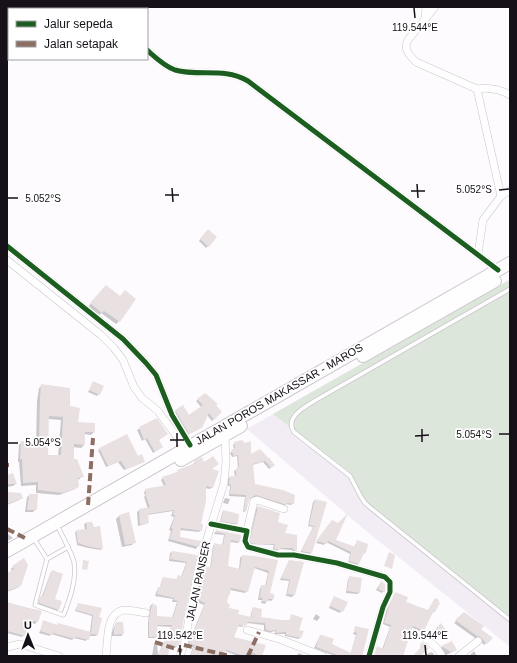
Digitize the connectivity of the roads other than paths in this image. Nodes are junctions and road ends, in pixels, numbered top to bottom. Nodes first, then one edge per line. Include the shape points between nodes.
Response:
1 (426, 7) edge
2 (435, 7) edge
3 (425, 19) junction
4 (148, 51) edge
5 (477, 89) junction
6 (510, 95) edge
7 (510, 190) edge
8 (501, 196) junction
9 (9, 251) edge
10 (478, 254) junction
11 (7, 260) edge
12 (510, 264) edge
13 (498, 270) junction
14 (510, 273) edge
15 (510, 289) edge
16 (456, 299) junction
17 (225, 435) junction
18 (188, 446) junction
19 (284, 509) dead end
20 (211, 524) junction
21 (59, 529) junction
22 (247, 531) junction
23 (36, 542) junction
24 (68, 547) junction
25 (7, 550) edge
26 (7, 558) edge
27 (47, 559) junction
28 (146, 613) dead end
29 (510, 620) edge
30 (248, 630) dead end
31 (426, 639) dead end
32 (478, 641) dead end
33 (7, 647) edge
34 (371, 655) edge
35 (441, 655) edge
36 (59, 656) edge
37 (106, 656) edge
38 (180, 656) edge
39 (324, 656) edge
40 (459, 656) edge

1 - 3 street
2 - 3 street
3 - 5 street via 406,44 409,55 426,68
4 - 10 street via 173,69 226,73 248,81
5 - 6 street via 496,89
5 - 8 street
7 - 8 street
8 - 10 street via 483,220
9 - 18 street via 123,338 146,363 156,375
10 - 13 street
11 - 18 street via 114,348 142,398 158,411
12 - 13 highway, JALAN POROS MAKASSAR - MAROS
13 - 16 highway, JALAN POROS MAKASSAR - MAROS
14 - 16 highway, JALAN POROS MAKASSAR - MAROS
15 - 29 lane via 316,400 293,417 291,422 294,432 350,476 365,503
16 - 17 highway, JALAN POROS MAKASSAR - MAROS
16 - 18 highway, JALAN POROS MAKASSAR - MAROS
17 - 20 street, JALAN PANSER via 226,471
17 - 21 highway, JALAN POROS MAKASSAR - MAROS
18 - 25 highway, JALAN POROS MAKASSAR - MAROS
19 - 22 street via 254,501
20 - 22 street
20 - 38 street, JALAN PANSER
21 - 23 highway, JALAN POROS MAKASSAR - MAROS
21 - 24 lane
22 - 34 street via 245,541 248,547 278,555 294,555 337,563 388,579 390,592 383,607
23 - 26 highway, JALAN POROS MAKASSAR - MAROS
23 - 27 lane
24 - 27 lane
24 - 27 lane via 74,562 74,577 64,614 35,605
28 - 37 street via 124,610 116,613 111,619
30 - 39 street
31 - 35 street
32 - 40 street
33 - 36 street via 20,644

